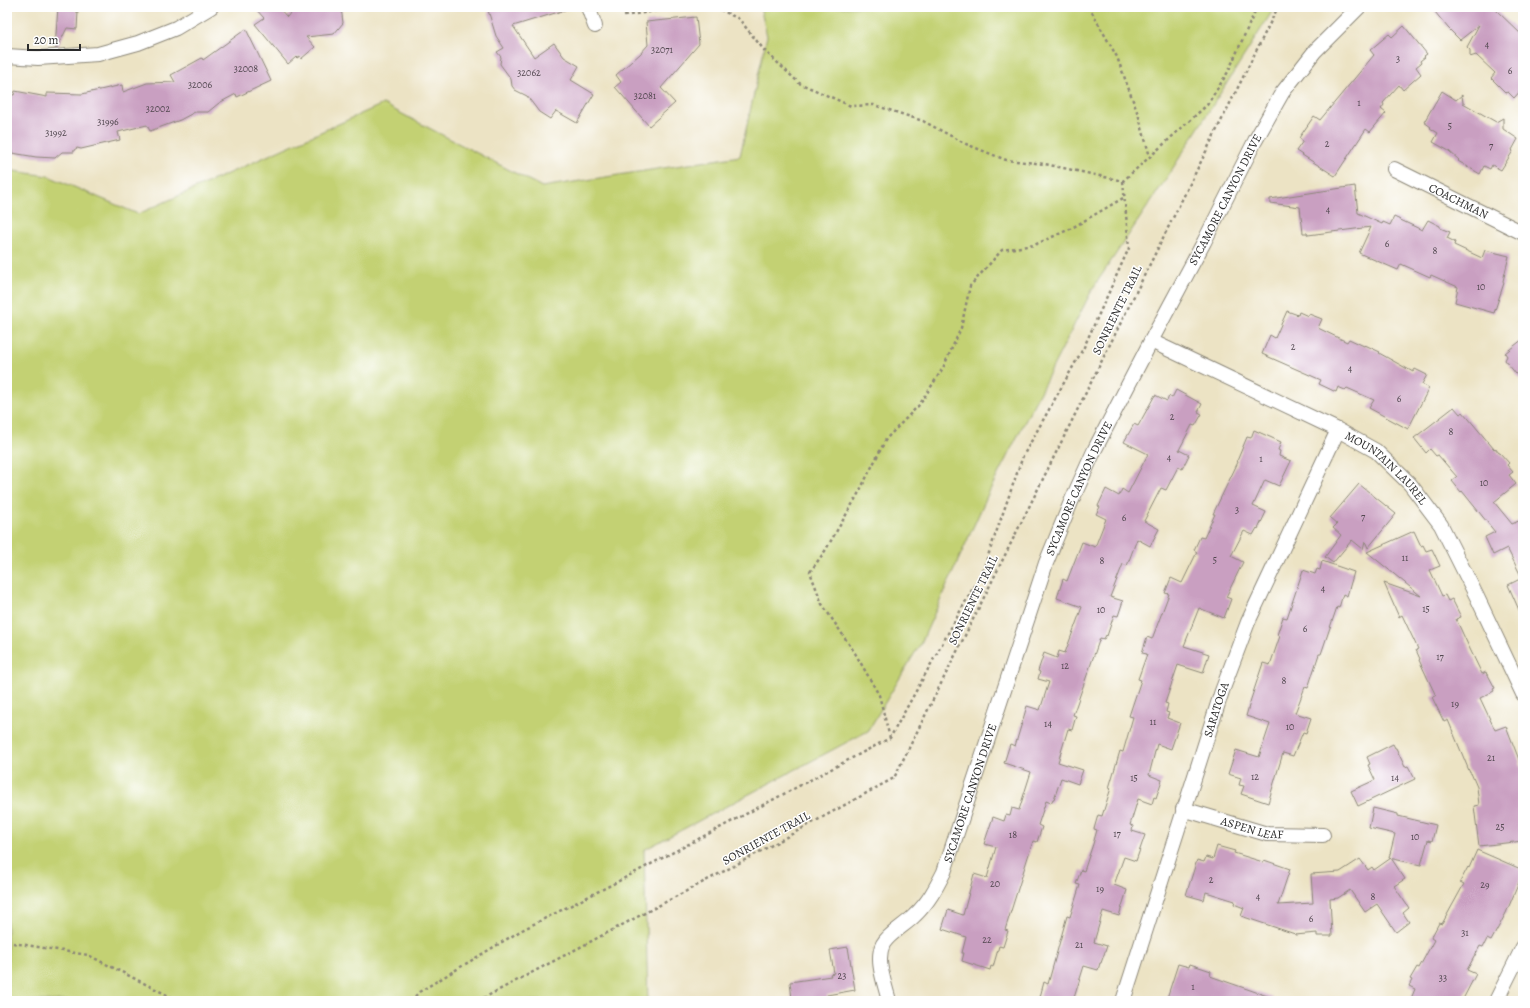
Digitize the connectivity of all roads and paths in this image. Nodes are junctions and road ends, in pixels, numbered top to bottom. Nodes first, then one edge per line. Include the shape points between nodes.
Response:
1 (211, 7) edge
2 (588, 7) edge
3 (680, 7) edge
4 (716, 7) edge
5 (1089, 7) edge
6 (1257, 7) edge
7 (1278, 7) edge
8 (1359, 7) edge
9 (624, 16) dead end
10 (595, 26) dead end
11 (7, 56) edge
12 (1150, 157) junction
13 (1394, 169) dead end
14 (1123, 181) junction
15 (1124, 197) junction
16 (1523, 233) edge
17 (1151, 342) junction
18 (1338, 430) junction
19 (1523, 694) edge
20 (890, 738) junction
21 (1183, 809) junction
22 (1323, 835) dead end
23 (7, 942) edge
24 (1523, 947) edge
25 (179, 1001) edge
26 (411, 1001) edge
27 (478, 1001) edge
28 (889, 1001) edge
29 (1123, 1001) edge
30 (1496, 1001) edge

1 - 11 street via 176,28 138,43 98,54 38,58
2 - 10 street
3 - 9 path
4 - 14 path via 739,19 764,50 800,82 851,106 874,105 923,121 966,144 1006,160 1045,164
5 - 12 path via 1117,57 1139,117
6 - 12 path via 1228,72 1207,105
7 - 27 path, SONRIENTE TRAIL via 894,778
8 - 17 street, SYCAMORE CANYON DRIVE via 1315,51 1282,93
12 - 14 path
13 - 16 street, COACHMAN
14 - 15 path
15 - 20 path via 1129,248 1084,347 1023,456 983,570
15 - 20 path via 1070,229 1034,245 1002,250 970,286 961,328 943,368 920,404 886,439 857,496 810,572 822,604 879,695
17 - 18 street, MOUNTAIN LAUREL
17 - 28 street, SYCAMORE CANYON DRIVE via 1095,449 1070,502 1046,563 944,872 924,907 884,943 881,963
18 - 19 street, MOUNTAIN LAUREL via 1376,451 1410,484 1441,525
18 - 21 street, SARATOGA via 1248,622
20 - 26 path via 522,930 418,992
21 - 22 street, ASPEN LEAF via 1267,834
21 - 29 street, SARATOGA
23 - 25 path via 88,955
24 - 30 street

